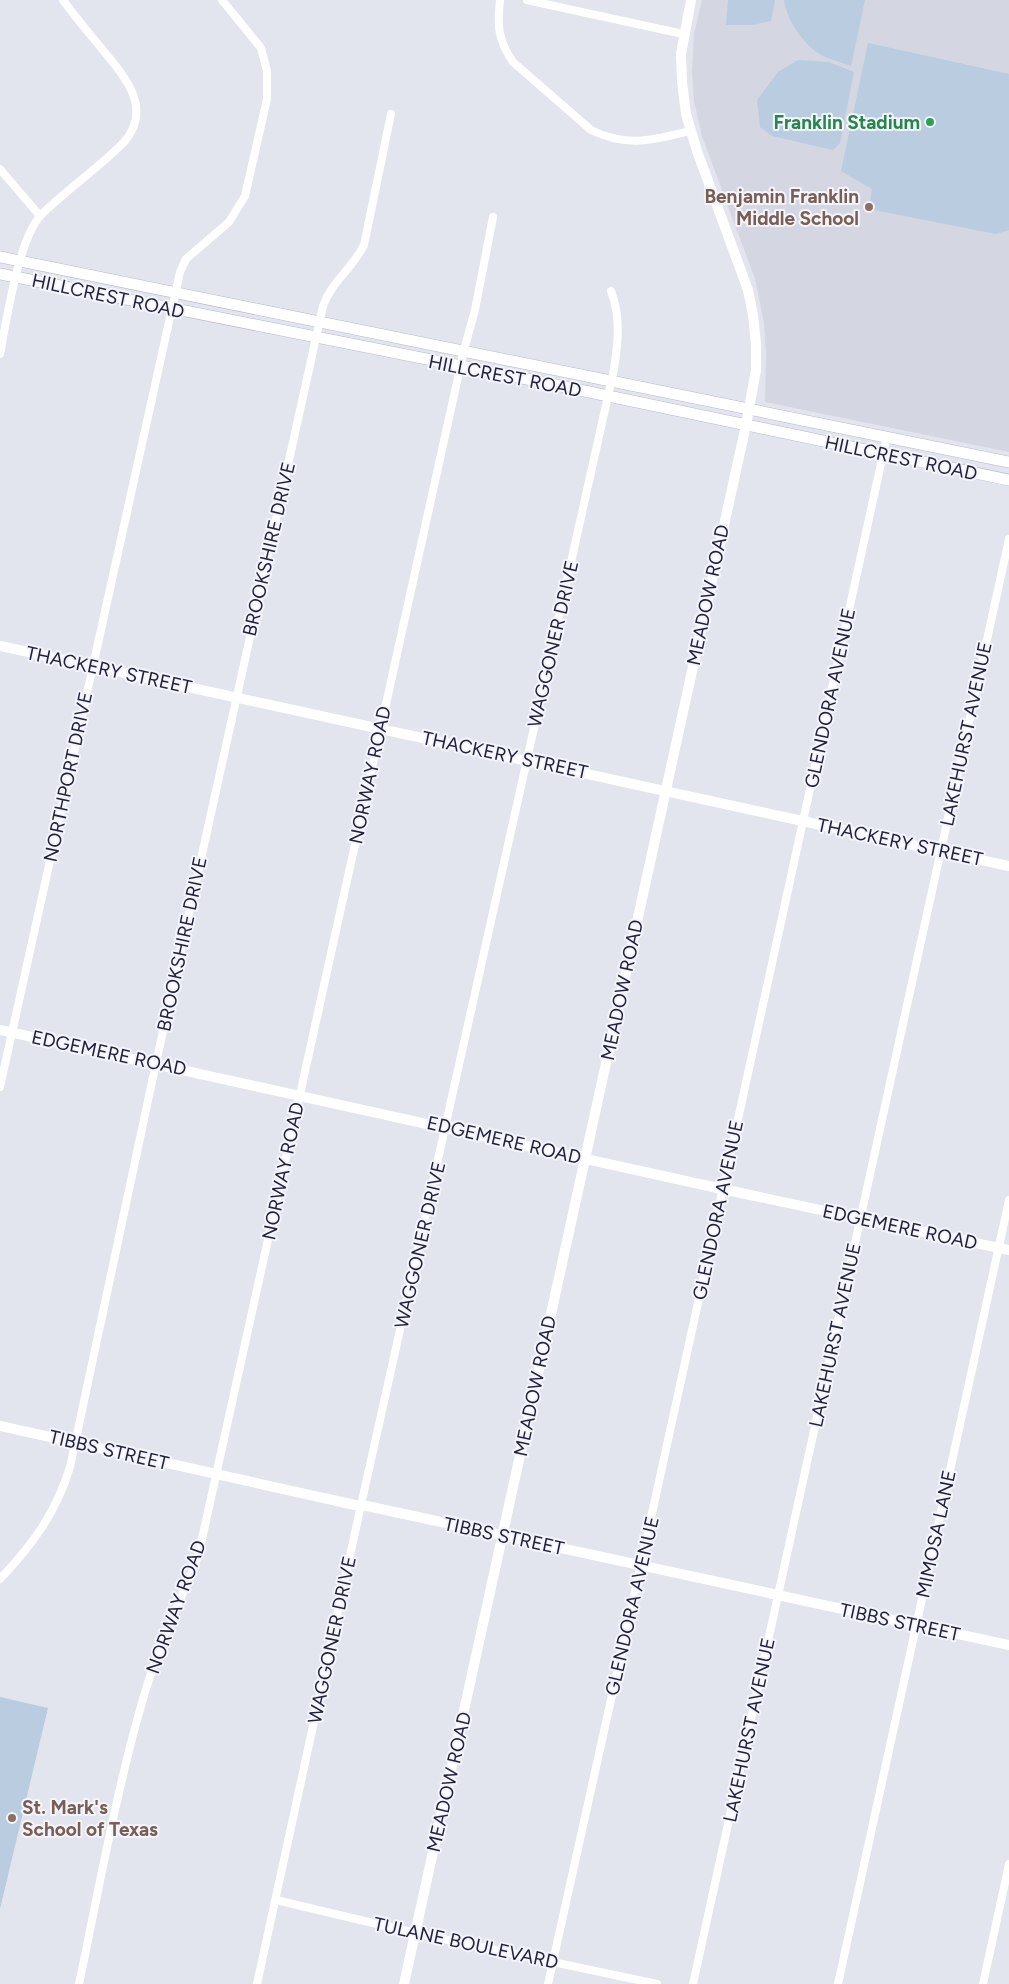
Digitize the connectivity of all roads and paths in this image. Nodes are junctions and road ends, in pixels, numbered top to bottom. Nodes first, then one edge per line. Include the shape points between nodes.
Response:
1 (63, 0) edge
2 (222, 0) edge
3 (500, 0) edge
4 (527, 0) edge
5 (691, 0) edge
6 (684, 34) junction
7 (391, 114) dead end
8 (690, 131) junction
9 (0, 169) edge
10 (40, 216) junction
11 (493, 217) dead end
12 (0, 257) edge
13 (20, 261) junction
14 (0, 274) edge
15 (16, 277) junction
16 (611, 291) dead end
17 (175, 292) junction
18 (172, 309) junction
19 (320, 321) junction
20 (316, 338) junction
21 (464, 350) junction
22 (0, 354) edge
23 (460, 367) junction
24 (610, 388) junction
25 (749, 408) junction
26 (746, 425) junction
27 (887, 436) junction
28 (883, 454) junction
29 (1009, 462) edge
30 (1009, 480) edge
31 (1009, 539) edge
32 (0, 646) edge
33 (92, 666) junction
34 (236, 698) junction
35 (380, 728) junction
36 (526, 760) junction
37 (665, 790) junction
38 (804, 821) junction
39 (941, 850) junction
40 (1009, 866) edge
41 (0, 1030) edge
42 (12, 1032) junction
43 (156, 1063) junction
44 (0, 1087) edge
45 (299, 1095) junction
46 (446, 1127) junction
47 (585, 1158) junction
48 (722, 1189) junction
49 (1009, 1200) edge
50 (860, 1218) junction
51 (1004, 1249) edge
52 (0, 1426) edge
53 (75, 1442) junction
54 (216, 1473) junction
55 (361, 1506) junction
56 (502, 1534) junction
57 (642, 1564) junction
58 (0, 1579) edge
59 (778, 1595) junction
60 (916, 1626) junction
61 (1009, 1646) edge
62 (1009, 1864) edge
63 (276, 1900) junction
64 (415, 1933) junction
65 (552, 1963) junction
66 (79, 1984) edge
67 (257, 1984) edge
68 (404, 1984) edge
69 (548, 1984) edge
70 (657, 1984) edge
71 (693, 1984) edge
72 (838, 1984) edge
73 (983, 1984) edge

1 - 10 street via 128,83 135,100 136,115 133,130 125,141
2 - 17 street via 261,48 268,71 267,99 245,196 229,222 186,259
3 - 8 street via 498,29 513,62 591,130 620,140 643,142
4 - 6 street
5 - 6 street, MEADOW ROAD
6 - 8 street, MEADOW ROAD via 682,82
7 - 19 street, BROOKSHIRE DRIVE via 364,245 354,263 330,289
8 - 25 street, MEADOW ROAD via 748,290 756,344 756,370
9 - 10 street
10 - 13 street via 29,234
11 - 21 street, NORWAY ROAD
12 - 13 main road, HILLCREST ROAD
13 - 15 street
13 - 17 main road, HILLCREST ROAD
14 - 15 main road, HILLCREST ROAD
15 - 18 main road, HILLCREST ROAD
15 - 22 street
16 - 24 street, WAGGONER DRIVE via 617,312 618,337
17 - 18 street, NORTHPORT DRIVE
17 - 19 main road, HILLCREST ROAD
18 - 20 main road, HILLCREST ROAD
18 - 33 street, NORTHPORT DRIVE
19 - 20 street, BROOKSHIRE DRIVE
19 - 21 main road, HILLCREST ROAD
20 - 23 main road, HILLCREST ROAD
20 - 34 street, BROOKSHIRE DRIVE
21 - 23 street, NORWAY ROAD
21 - 24 main road, HILLCREST ROAD
23 - 24 main road, HILLCREST ROAD
23 - 35 street, NORWAY ROAD
24 - 25 main road, HILLCREST ROAD
24 - 26 main road, HILLCREST ROAD
24 - 36 street, WAGGONER DRIVE
25 - 26 street, MEADOW ROAD
25 - 27 main road, HILLCREST ROAD
26 - 28 main road, HILLCREST ROAD
26 - 37 street, MEADOW ROAD
27 - 28 street, GLENDORA AVENUE
27 - 29 main road, HILLCREST ROAD
28 - 30 main road, HILLCREST ROAD
28 - 38 street, GLENDORA AVENUE
31 - 39 street, LAKEHURST AVENUE
32 - 33 street, THACKERY STREET
33 - 34 street, THACKERY STREET
33 - 42 street, NORTHPORT DRIVE
34 - 35 street, THACKERY STREET
34 - 43 street, BROOKSHIRE DRIVE
35 - 36 street, THACKERY STREET
35 - 45 street, NORWAY ROAD
36 - 37 street, THACKERY STREET
36 - 46 street, WAGGONER DRIVE
37 - 38 street, THACKERY STREET
37 - 47 street, MEADOW ROAD
38 - 39 street, THACKERY STREET
38 - 48 street, GLENDORA AVENUE
39 - 40 street, THACKERY STREET
39 - 50 street, LAKEHURST AVENUE
41 - 42 street, EDGEMERE ROAD
42 - 43 street, EDGEMERE ROAD
42 - 44 street, NORTHPORT DRIVE
43 - 45 street, EDGEMERE ROAD
43 - 53 street, BROOKSHIRE DRIVE
45 - 46 street, EDGEMERE ROAD
45 - 54 street, NORWAY ROAD
46 - 47 street, EDGEMERE ROAD
46 - 55 street, WAGGONER DRIVE
47 - 48 street, EDGEMERE ROAD
47 - 56 street, MEADOW ROAD
48 - 50 street, EDGEMERE ROAD
48 - 57 street, GLENDORA AVENUE
49 - 51 street, MIMOSA LANE
50 - 51 street, EDGEMERE ROAD
50 - 59 street, LAKEHURST AVENUE
51 - 60 street, MIMOSA LANE
52 - 53 street, TIBBS STREET
53 - 54 street, TIBBS STREET
53 - 58 street, BROOKSHIRE DRIVE via 57,1505 25,1552
54 - 55 street, TIBBS STREET
54 - 66 street, NORWAY ROAD via 198,1557 156,1660 130,1746
55 - 56 street, TIBBS STREET
55 - 63 street, WAGGONER DRIVE
56 - 57 street, TIBBS STREET
56 - 64 street, MEADOW ROAD
57 - 59 street, TIBBS STREET
57 - 65 street, GLENDORA AVENUE
59 - 60 street, TIBBS STREET
59 - 71 street, LAKEHURST AVENUE
60 - 61 street, TIBBS STREET
60 - 72 street, MIMOSA LANE
62 - 73 street
63 - 64 street, TULANE BOULEVARD
63 - 67 street, WAGGONER DRIVE
64 - 65 street, TULANE BOULEVARD
64 - 68 street, MEADOW ROAD
65 - 69 street, GLENDORA AVENUE
65 - 70 street, TULANE BOULEVARD

